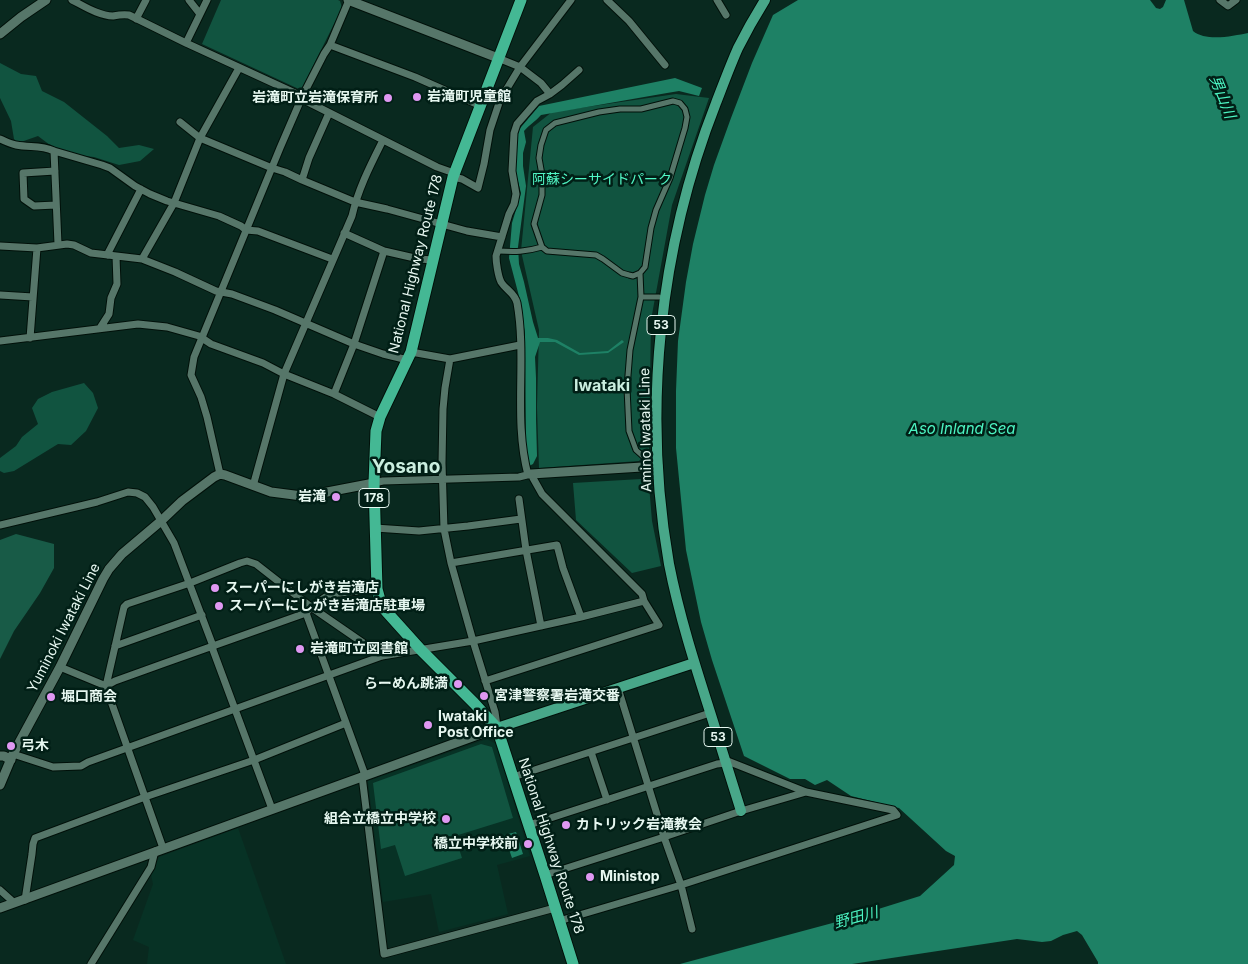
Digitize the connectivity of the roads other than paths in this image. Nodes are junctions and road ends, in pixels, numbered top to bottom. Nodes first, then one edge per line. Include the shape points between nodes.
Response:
1 (46, 0) edge
2 (72, 0) edge
3 (146, 0) edge
4 (189, 0) edge
5 (206, 0) edge
6 (348, 0) edge
7 (522, 0) edge
8 (572, 0) edge
9 (607, 0) edge
10 (717, 0) edge
11 (765, 0) edge
12 (1220, 0) edge
13 (1236, 0) edge
14 (200, 14) junction
15 (726, 15) dead end
16 (136, 19) junction
17 (0, 34) edge
18 (186, 43) junction
19 (330, 45) junction
20 (498, 58) junction
21 (665, 65) dead end
22 (520, 67) junction
23 (239, 68) junction
24 (579, 70) dead end
25 (550, 94) junction
26 (302, 98) junction
27 (481, 106) junction
28 (329, 112) junction
29 (180, 122) dead end
30 (200, 138) junction
31 (0, 139) edge
32 (383, 140) junction
33 (54, 151) junction
34 (272, 168) junction
35 (55, 171) junction
36 (453, 175) junction
37 (302, 180) junction
38 (141, 189) junction
39 (355, 202) junction
40 (174, 203) junction
41 (56, 205) junction
42 (441, 224) junction
43 (246, 230) junction
44 (344, 233) junction
45 (502, 237) junction
46 (58, 244) junction
47 (0, 246) edge
48 (542, 247) junction
49 (37, 248) junction
50 (384, 251) junction
51 (498, 251) junction
52 (107, 255) junction
53 (116, 256) junction
54 (332, 259) junction
55 (142, 260) junction
56 (433, 260) junction
57 (640, 273) junction
58 (220, 292) junction
59 (0, 295) edge
60 (33, 297) junction
61 (641, 297) junction
62 (659, 297) dead end
63 (305, 324) junction
64 (100, 328) junction
65 (30, 338) junction
66 (202, 338) junction
67 (0, 341) edge
68 (354, 344) junction
69 (520, 345) junction
70 (409, 356) junction
71 (450, 359) junction
72 (284, 374) junction
73 (334, 394) junction
74 (380, 416) junction
75 (645, 458) dead end
76 (658, 466) junction
77 (220, 474) junction
78 (531, 474) junction
79 (442, 479) junction
80 (374, 483) junction
81 (253, 486) junction
82 (519, 499) dead end
83 (521, 519) junction
84 (161, 521) junction
85 (0, 525) edge
86 (375, 528) junction
87 (444, 529) junction
88 (526, 550) junction
89 (451, 563) junction
90 (190, 583) junction
91 (377, 588) junction
92 (644, 600) junction
93 (308, 610) junction
94 (202, 615) junction
95 (581, 618) junction
96 (542, 626) junction
97 (472, 641) junction
98 (115, 646) junction
99 (213, 646) junction
100 (421, 650) junction
101 (382, 656) junction
102 (694, 664) junction
103 (60, 667) junction
104 (329, 675) junction
105 (485, 681) junction
106 (106, 686) junction
107 (618, 688) junction
108 (235, 709) junction
109 (710, 714) junction
110 (346, 723) junction
111 (497, 728) junction
112 (634, 739) junction
113 (128, 748) junction
114 (591, 752) junction
115 (0, 756) edge
116 (12, 757) junction
117 (254, 760) junction
118 (726, 762) junction
119 (364, 776) junction
120 (513, 777) junction
121 (0, 785) edge
122 (649, 787) junction
123 (806, 792) junction
124 (145, 798) junction
125 (607, 800) junction
126 (272, 809) junction
127 (741, 811) junction
128 (529, 825) junction
129 (664, 837) junction
130 (159, 850) junction
131 (545, 875) junction
132 (681, 885) junction
133 (0, 890) edge
134 (25, 900) junction
135 (14, 903) junction
136 (0, 908) edge
137 (555, 908) junction
138 (559, 921) junction
139 (692, 929) dead end
140 (91, 964) edge
141 (573, 964) edge

1 - 17 street
2 - 16 street via 101,13 129,15
3 - 16 street
4 - 14 street
5 - 14 street
6 - 19 street
6 - 20 street
7 - 20 highway, National Highway Route 178 / 178
8 - 22 street
9 - 21 street
10 - 15 street
11 - 76 main road, Amino Iwataki Line / 53 via 738,49 705,133 674,244 661,323
12 - 13 street via 1228,6
14 - 18 street
16 - 18 street
18 - 23 street
19 - 26 street
19 - 27 street
20 - 22 street
20 - 27 highway, National Highway Route 178 / 178
22 - 25 street
22 - 36 street via 496,109 478,188
23 - 26 street
23 - 30 street
24 - 25 street
25 - 45 street via 537,101 517,124 512,172 516,194
26 - 28 street
26 - 34 street
27 - 36 highway, National Highway Route 178 / 178
28 - 32 street
28 - 37 street
29 - 30 street
30 - 34 street
30 - 40 street
31 - 33 street via 14,145
32 - 36 street
32 - 39 street
33 - 35 street
33 - 38 street via 102,164
34 - 37 street
34 - 43 street
35 - 41 street
35 - 41 street via 23,173 24,199 34,206
36 - 42 highway, National Highway Route 178 / 178
37 - 39 street
38 - 40 street
38 - 52 street
39 - 42 street
39 - 44 street
40 - 43 street via 219,216
40 - 55 street
41 - 46 street
42 - 45 street
42 - 56 highway, National Highway Route 178 / 178
43 - 54 street via 258,231
43 - 58 street
44 - 50 street
44 - 54 street
45 - 51 street
46 - 49 street
46 - 52 street via 74,245 91,253
47 - 49 street
48 - 51 street via 518,252
48 - 57 street via 547,251 596,255 622,273 633,276
48 - 57 street via 534,224 542,195 539,158 546,130 555,124 599,112 641,109 673,101 685,109 685,128 670,178 656,210 645,268
49 - 60 street
50 - 56 street
50 - 68 street
51 - 69 street via 496,262 501,282 516,297
52 - 53 street
53 - 55 street
53 - 64 street via 117,284 109,314
54 - 63 street
55 - 58 street
56 - 70 highway, National Highway Route 178 / 178
57 - 61 street
58 - 63 street via 275,310
58 - 66 street
59 - 60 street
60 - 65 street
61 - 62 street
61 - 75 street via 630,350 627,388 629,431 636,450
63 - 68 street
63 - 72 street
64 - 65 street
64 - 66 street via 138,324 166,327
65 - 67 street
66 - 72 street
66 - 77 street via 191,375 207,417
68 - 70 street via 383,354
68 - 73 street
69 - 71 street
69 - 78 street via 522,448
70 - 71 street
70 - 74 highway, National Highway Route 178 / 178
71 - 79 street via 443,409
72 - 73 street
72 - 81 street
73 - 74 street
74 - 80 highway, National Highway Route 178 / 178 via 376,431
76 - 78 street
76 - 102 main road, Amino Iwataki Line / 53 via 670,565
77 - 81 street
77 - 84 street, Yuminoki Iwataki Line via 182,501
78 - 79 street
78 - 92 street via 542,494 642,594
79 - 80 street
79 - 87 street
80 - 81 street via 302,496
80 - 86 highway, National Highway Route 178 / 178
82 - 83 street
83 - 87 street
83 - 88 street
84 - 85 street via 145,497 128,492
84 - 90 street via 174,542
84 - 103 street, Yuminoki Iwataki Line via 109,569
86 - 87 street
86 - 91 highway, National Highway Route 178 / 178
87 - 89 street
88 - 89 street
88 - 95 street via 557,545
88 - 96 street
89 - 97 street
90 - 93 street via 247,561 256,564
90 - 94 street
90 - 98 street via 127,604
91 - 93 street via 330,594
91 - 100 highway, National Highway Route 178 / 178 via 385,610
92 - 95 street
92 - 105 street via 659,625
93 - 99 street
93 - 101 street
93 - 104 street
94 - 98 street
94 - 99 street
95 - 96 street
96 - 97 street
97 - 100 street
97 - 105 street
98 - 106 street
99 - 106 street
99 - 108 street
100 - 101 street
100 - 111 highway, National Highway Route 178 / 178
101 - 104 street
102 - 107 main road
102 - 109 main road, Amino Iwataki Line / 53
103 - 106 street
103 - 116 street, Yuminoki Iwataki Line
104 - 108 street
104 - 110 street
105 - 111 street
106 - 113 street
107 - 111 main road
107 - 112 street
108 - 113 street
108 - 117 street
109 - 112 street
109 - 118 main road, Amino Iwataki Line / 53
110 - 117 street
110 - 119 street
111 - 119 street
111 - 120 highway, National Highway Route 178 / 178
112 - 114 street
112 - 122 street
113 - 116 street via 81,766 53,767
113 - 124 street
114 - 120 street
114 - 125 street
115 - 116 street
116 - 121 street, Yuminoki Iwataki Line
117 - 124 street
117 - 126 street
118 - 122 street
118 - 123 street
118 - 127 main road, Amino Iwataki Line / 53
119 - 126 street
119 - 137 street via 384,954
120 - 128 highway, National Highway Route 178 / 178
122 - 125 street
122 - 129 street
123 - 127 street
123 - 132 street via 893,810 896,815
124 - 130 street
124 - 134 street via 36,838
125 - 128 street
126 - 130 street
127 - 129 street
128 - 131 highway, National Highway Route 178 / 178
129 - 131 street
129 - 132 street
130 - 134 street
130 - 140 street
131 - 137 highway, National Highway Route 178 / 178
132 - 138 street
132 - 139 street
133 - 135 street
134 - 135 street
135 - 136 street
137 - 138 highway, National Highway Route 178 / 178
138 - 141 highway, National Highway Route 178 / 178

